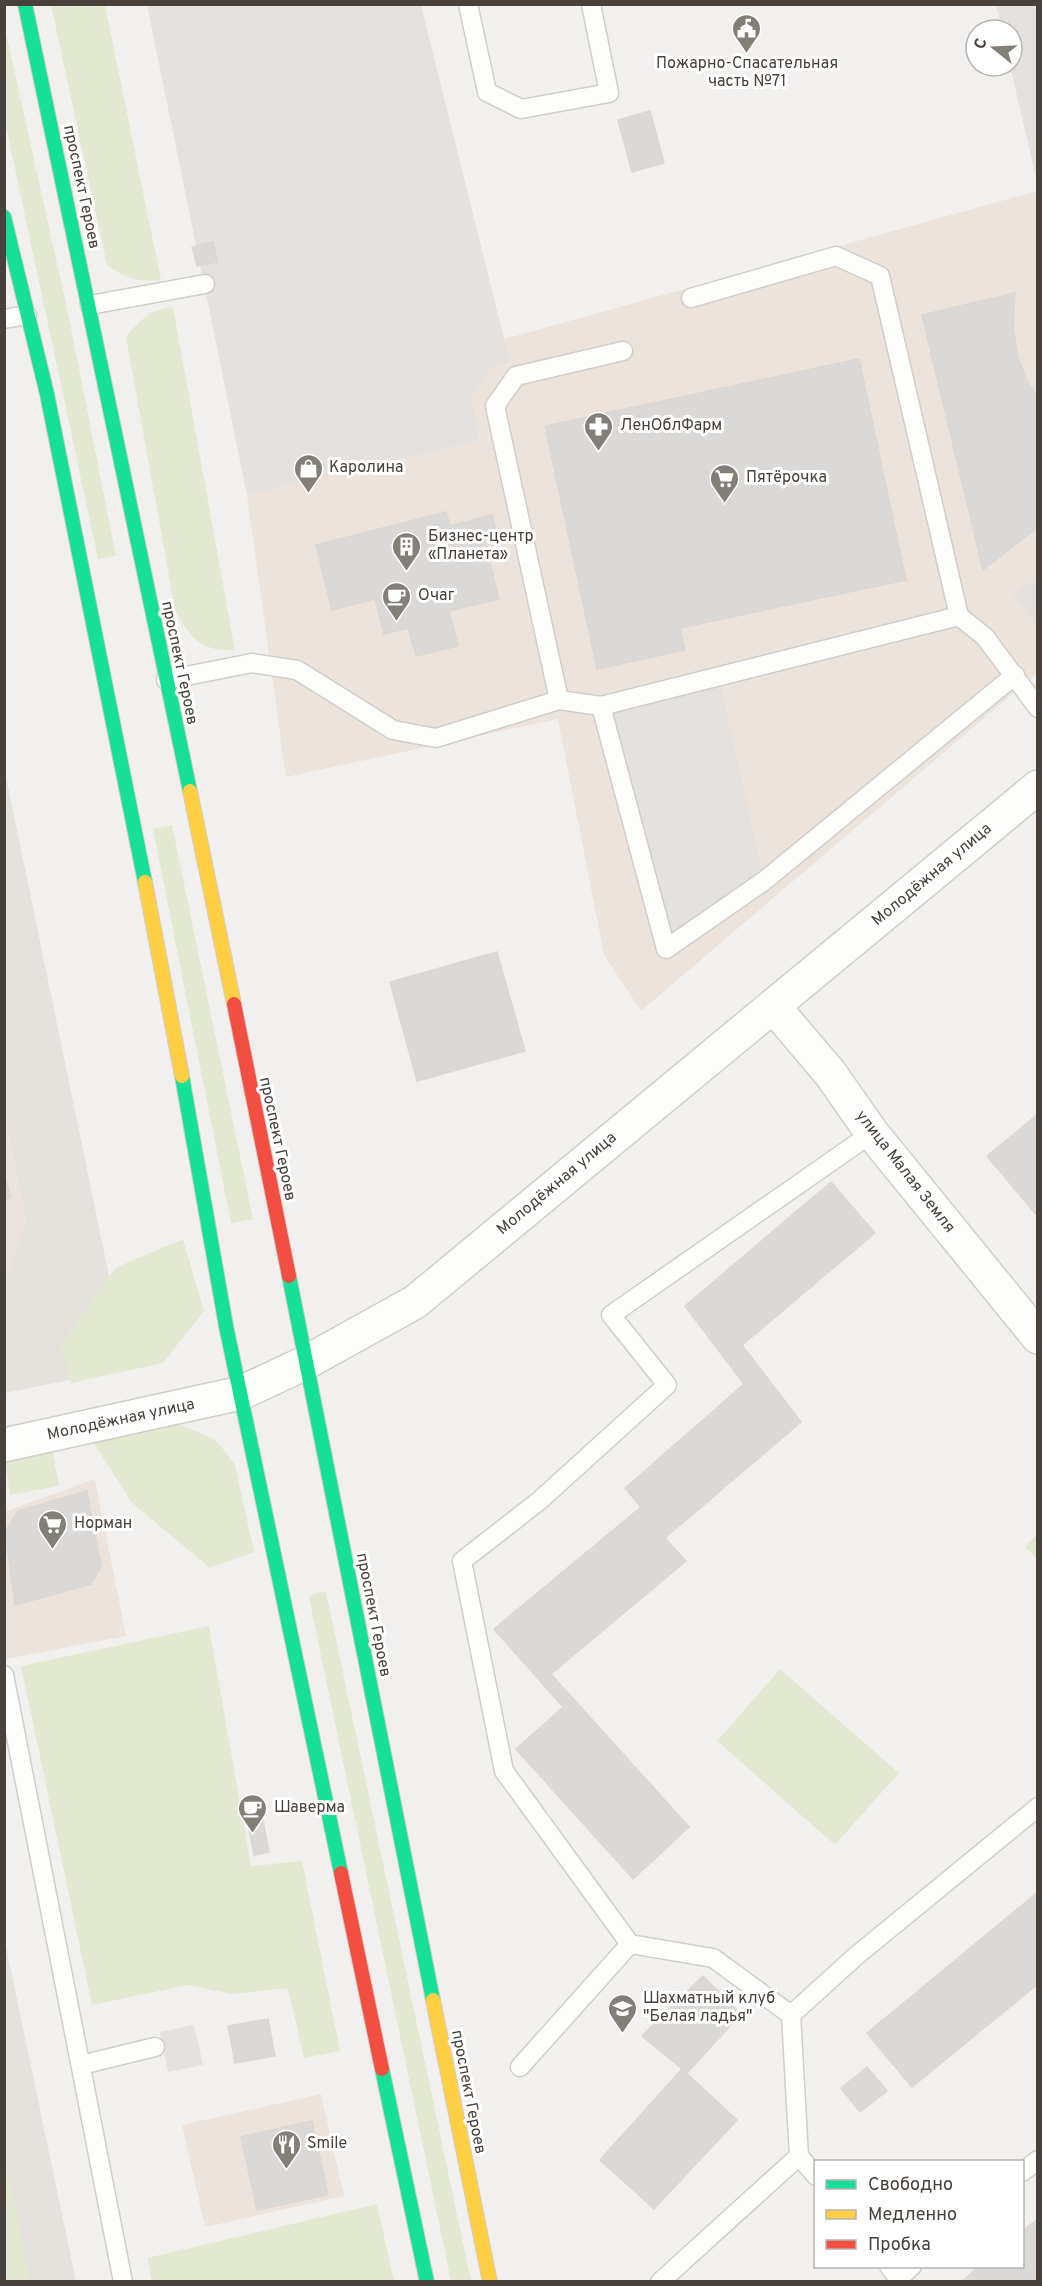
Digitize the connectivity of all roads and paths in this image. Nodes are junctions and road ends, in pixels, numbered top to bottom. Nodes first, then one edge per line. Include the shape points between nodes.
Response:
1 (25, 4) edge
2 (468, 4) edge
3 (591, 4) edge
4 (4, 217) edge
5 (205, 284) dead end
6 (691, 298) dead end
7 (90, 305) junction
8 (27, 315) junction
9 (4, 319) edge
10 (623, 351) dead end
11 (959, 616) junction
12 (1015, 675) junction
13 (166, 680) junction
14 (559, 700) junction
15 (601, 706) junction
16 (1038, 708) edge
17 (1038, 787) edge
18 (772, 1006) junction
19 (872, 1133) junction
20 (1038, 1337) edge
21 (305, 1363) junction
22 (241, 1393) junction
23 (4, 1445) edge
24 (4, 1675) edge
25 (1038, 1807) edge
26 (630, 1944) junction
27 (791, 2015) junction
28 (156, 2047) dead end
29 (81, 2065) junction
30 (520, 2067) dead end
31 (799, 2156) junction
32 (1038, 2160) edge
33 (1024, 2171) edge
34 (814, 2174) edge
35 (909, 2268) edge
36 (896, 2276) edge
37 (123, 2282) edge
38 (427, 2282) edge
39 (490, 2282) edge
40 (660, 2282) edge

1 - 7 main road, проспект Героев
2 - 3 lane via 487,92 521,109 609,93
4 - 8 main road
5 - 7 lane
6 - 11 lane via 836,256 880,276
7 - 13 main road, проспект Героев
8 - 9 lane
8 - 22 main road via 49,406 169,1000
10 - 14 lane via 516,376 495,406
11 - 12 lane via 985,637
11 - 15 lane
12 - 15 lane via 764,881 666,949
12 - 16 lane
13 - 14 lane via 252,663 297,670 393,730 436,738
13 - 21 main road, проспект Героев
14 - 15 lane
17 - 18 street, Молодёжная улица
18 - 19 street, улица Малая Земля via 830,1073
18 - 21 street, Молодёжная улица via 415,1302
19 - 20 street, улица Малая Земля
19 - 26 lane via 611,1316 667,1384 538,1501 462,1561 504,1771
21 - 22 street, Молодёжная улица
21 - 39 main road, проспект Героев
22 - 23 street, Молодёжная улица
22 - 38 main road
24 - 29 lane
25 - 27 lane via 856,1956
26 - 27 lane via 713,1958
26 - 30 lane
27 - 31 lane
28 - 29 lane
29 - 37 lane
31 - 34 lane
31 - 40 lane
32 - 33 lane
35 - 36 lane

